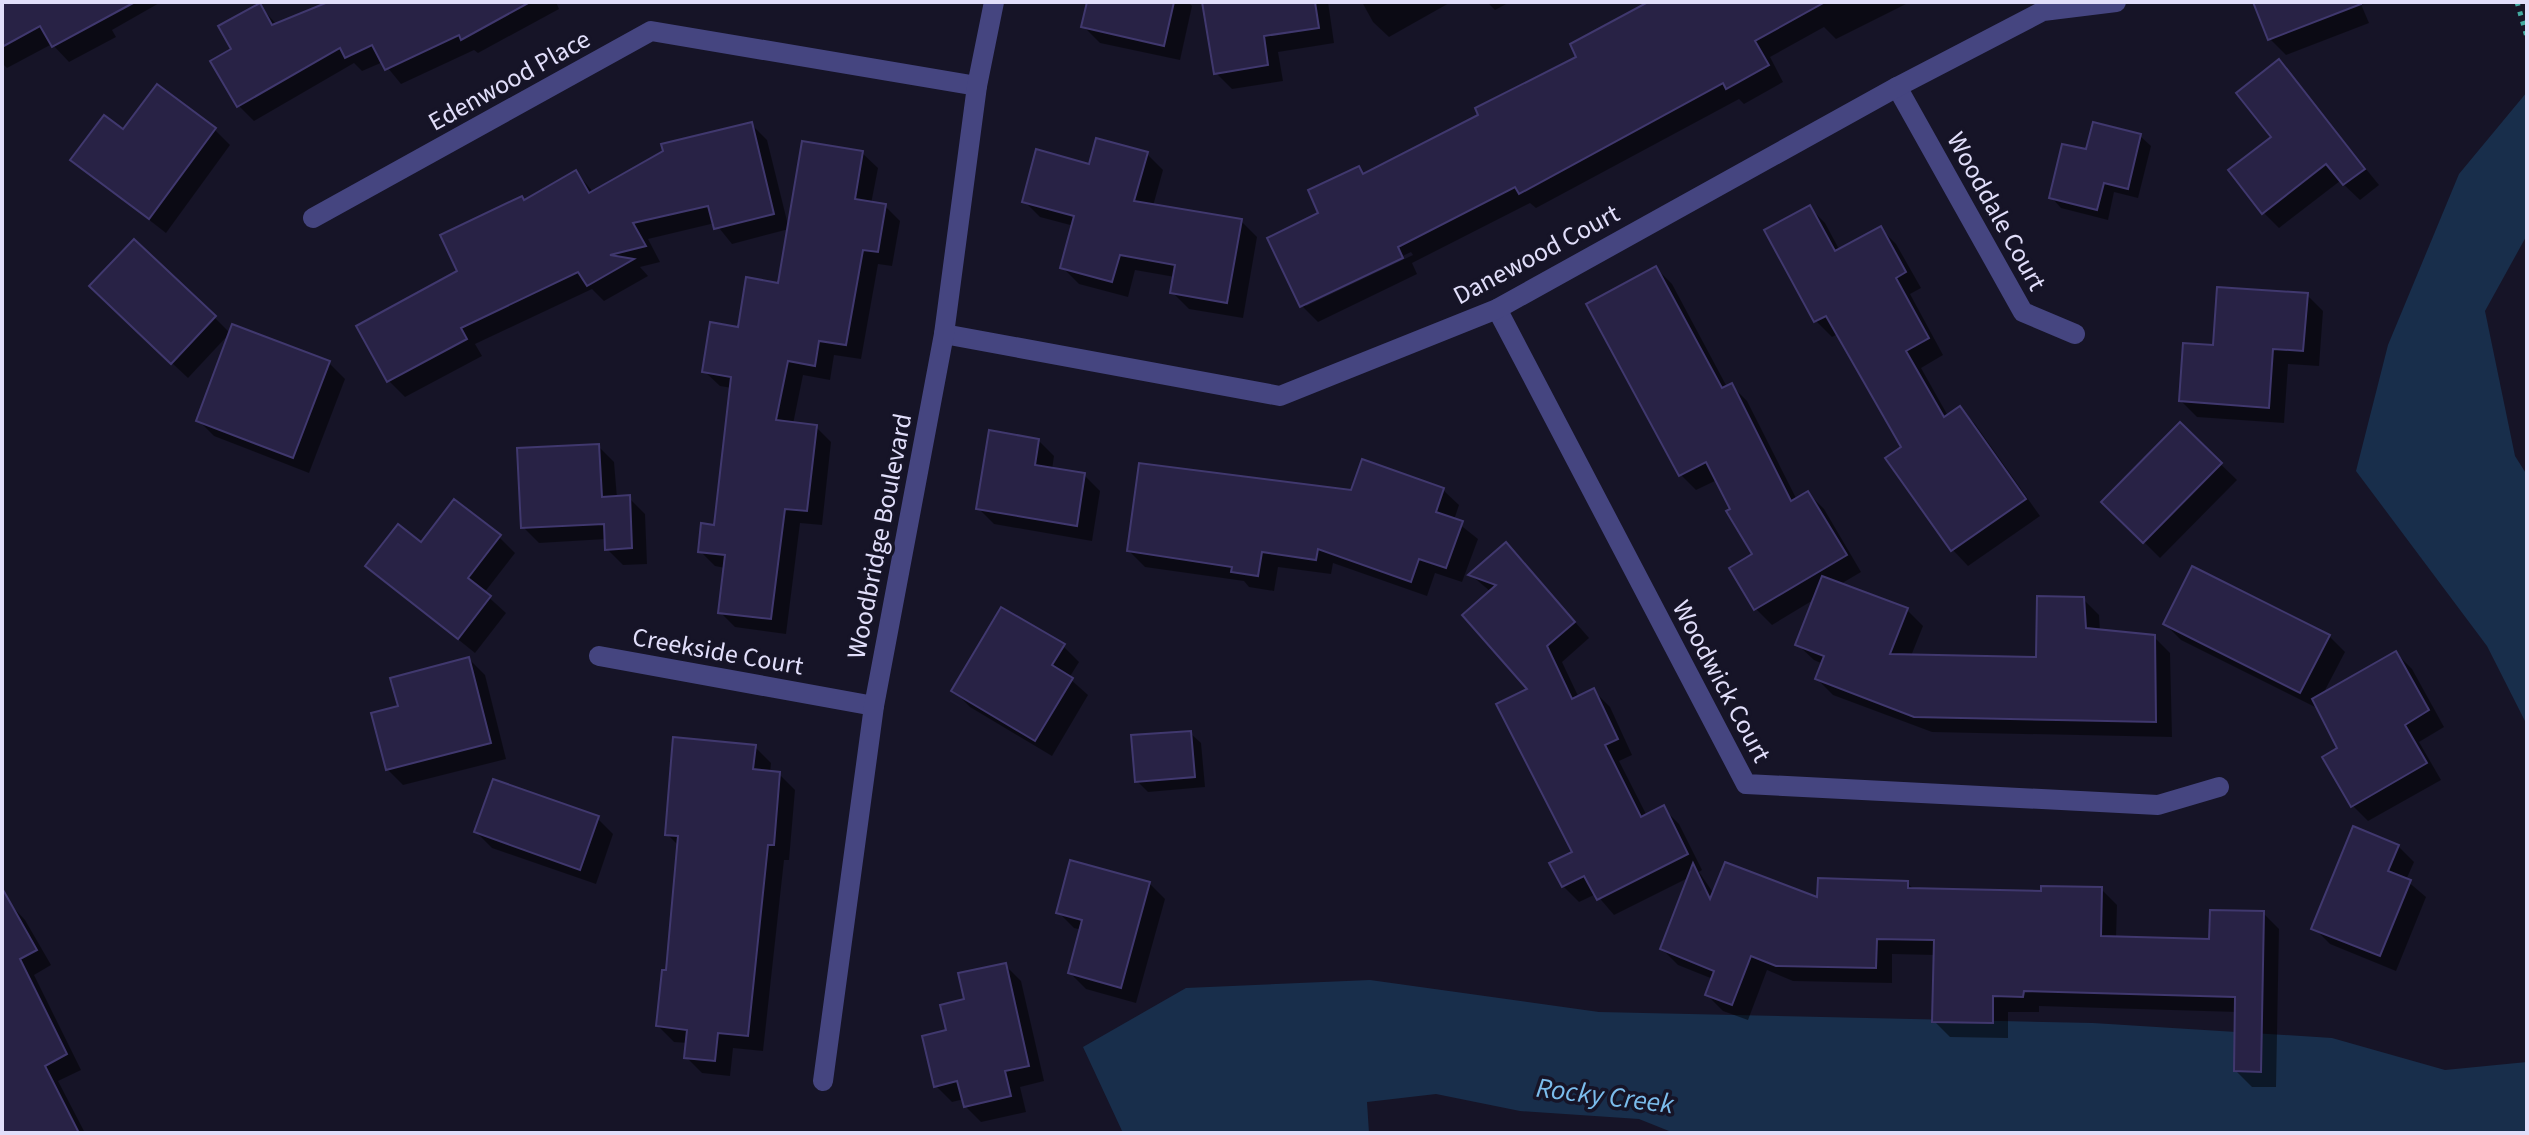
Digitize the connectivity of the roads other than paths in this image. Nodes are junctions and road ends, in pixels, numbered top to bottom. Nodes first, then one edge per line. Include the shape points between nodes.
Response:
1 (994, 2) edge
2 (2116, 2) edge
3 (977, 86) junction
4 (1897, 87) junction
5 (313, 218) dead end
6 (1497, 309) junction
7 (944, 334) junction
8 (2075, 334) dead end
9 (599, 656) dead end
10 (874, 706) junction
11 (2219, 787) dead end
12 (823, 1081) dead end

1 - 3 street, Woodbridge Boulevard
2 - 4 street, Danewood Court via 2043,11
3 - 5 street, Edenwood Place via 651,31
3 - 7 street, Woodbridge Boulevard
4 - 6 street, Danewood Court
4 - 8 street, Wooddale Court via 2023,312
6 - 7 street, Danewood Court via 1280,396
6 - 11 street, Woodwick Court via 1746,784 2158,805
7 - 10 street, Woodbridge Boulevard
9 - 10 street, Creekside Court
10 - 12 street, Woodbridge Boulevard

